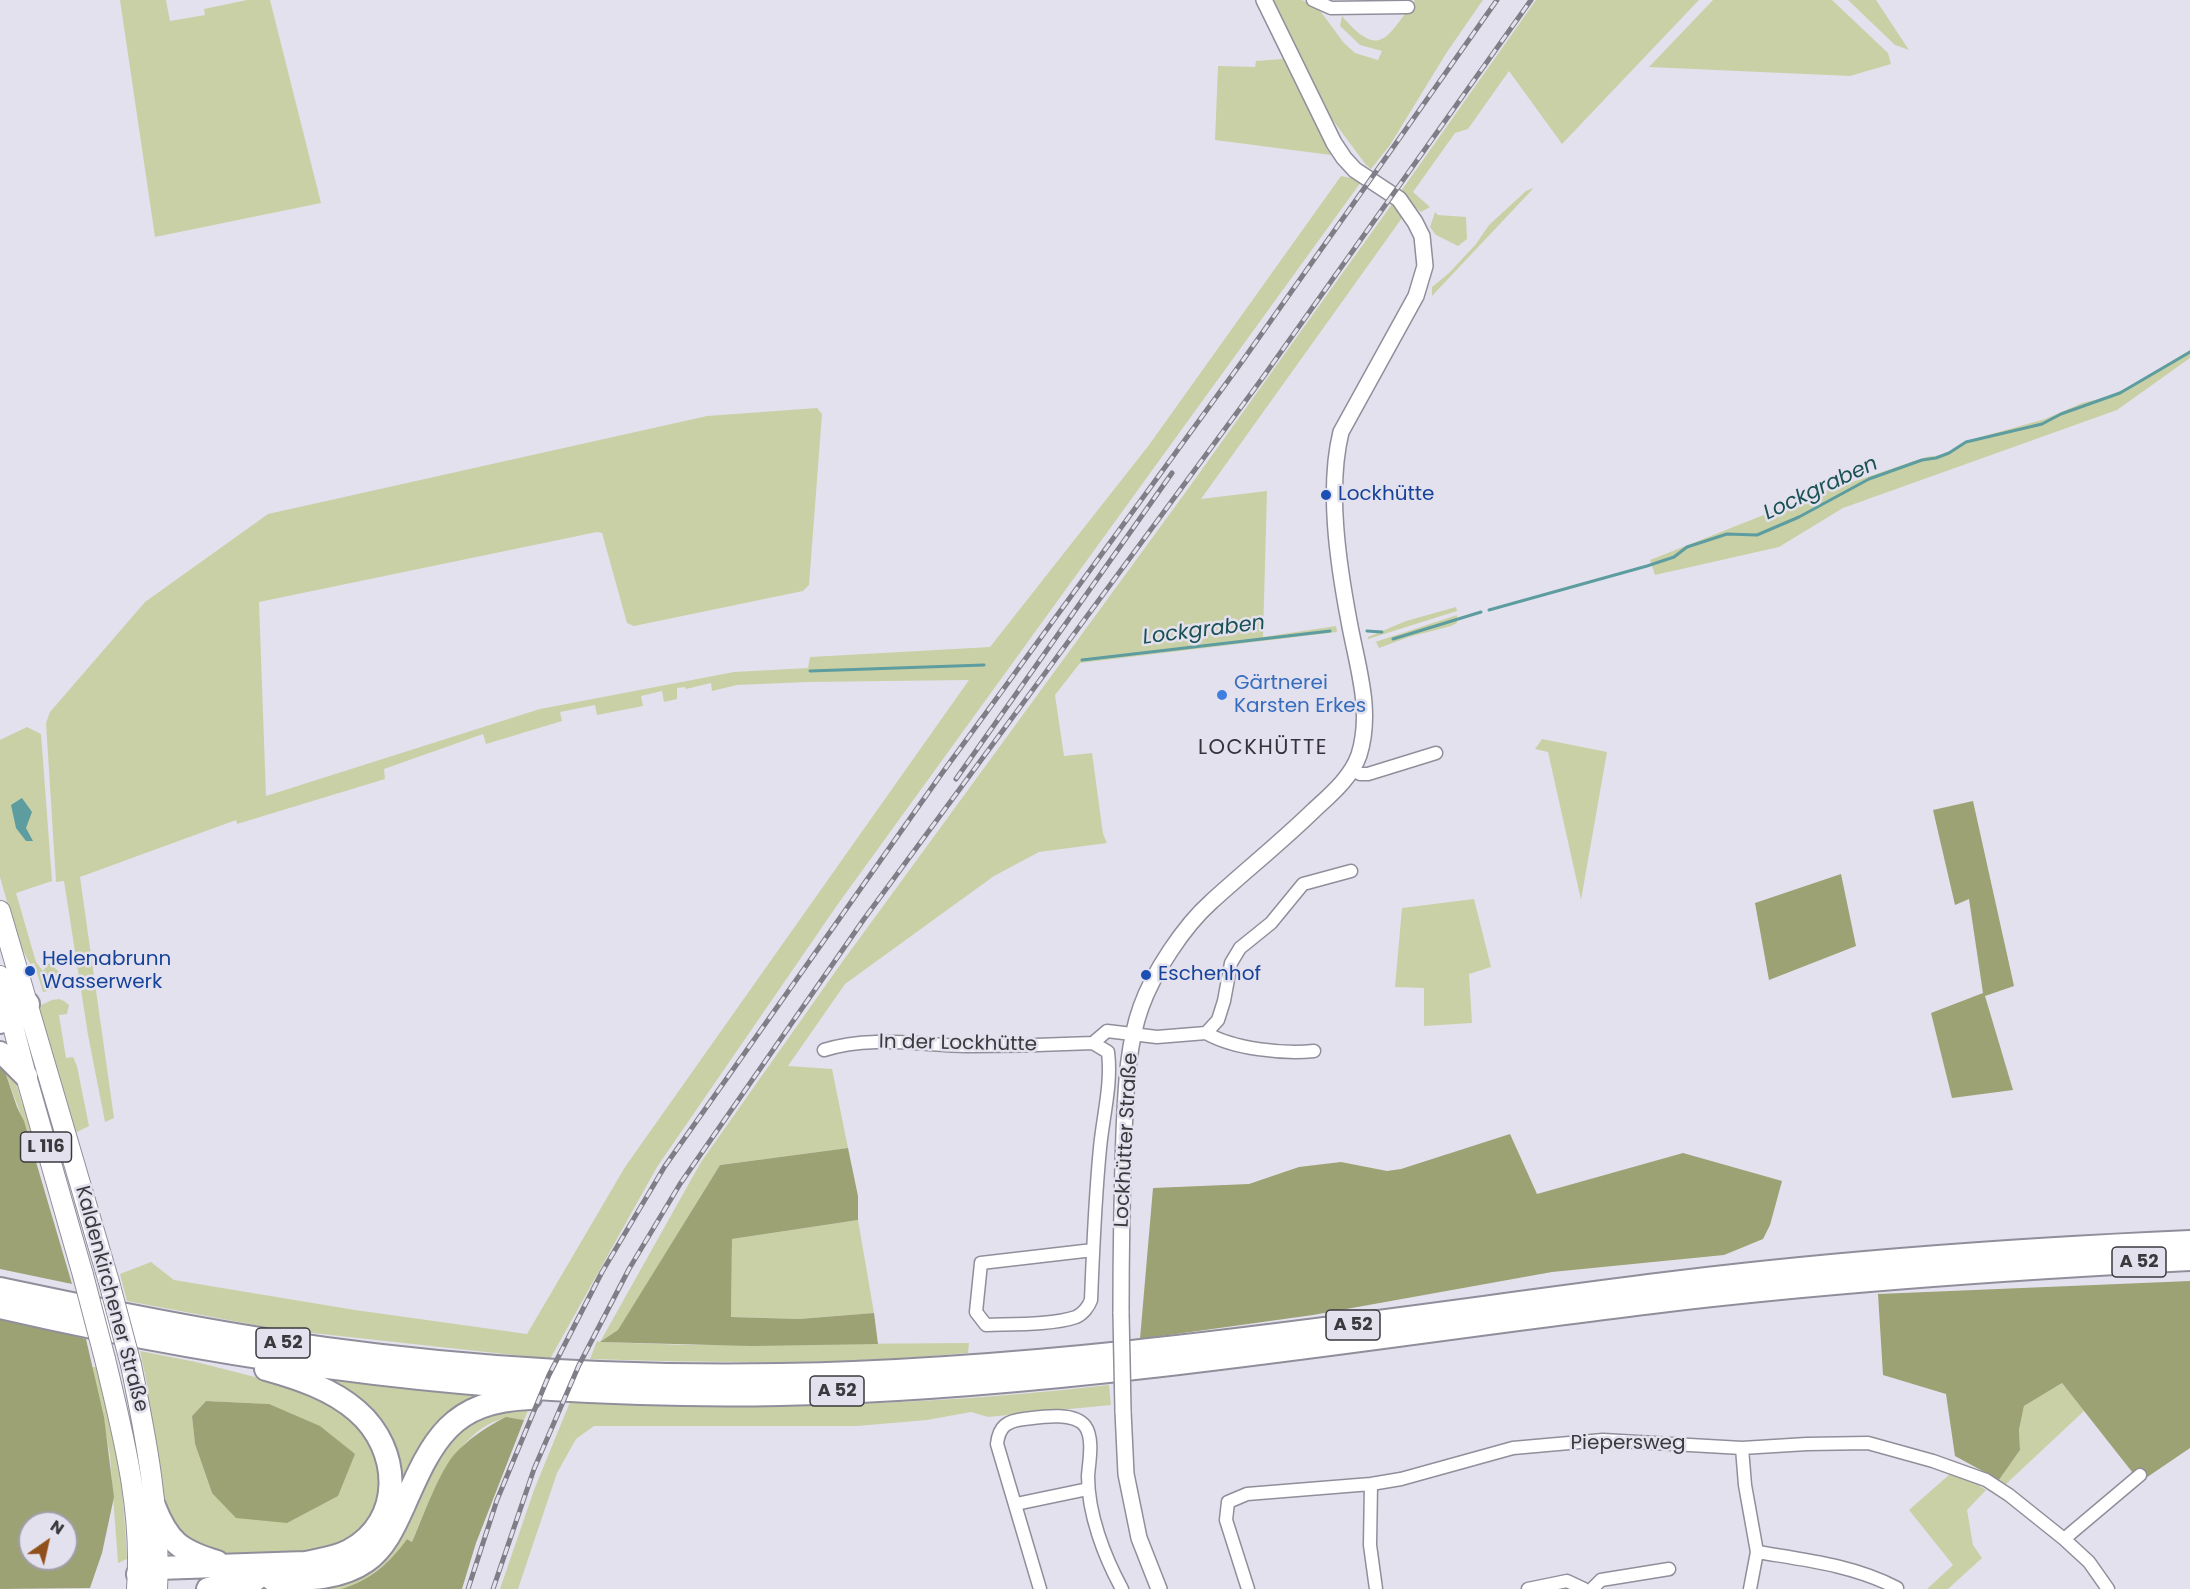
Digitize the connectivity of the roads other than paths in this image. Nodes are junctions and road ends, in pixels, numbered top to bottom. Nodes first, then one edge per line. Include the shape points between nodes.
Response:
1 (1264, 0) edge
2 (1313, 0) edge
3 (1408, 7) dead end
4 (1436, 753) dead end
5 (1352, 770) junction
6 (1351, 871) dead end
7 (0, 911) edge
8 (0, 976) edge
9 (9, 1012) edge
10 (1206, 1033) junction
11 (1134, 1035) junction
12 (1093, 1043) junction
13 (824, 1050) dead end
14 (1314, 1051) dead end
15 (0, 1053) edge
16 (26, 1076) junction
17 (2190, 1242) edge
18 (1093, 1250) junction
19 (2190, 1259) edge
20 (4, 1294) edge
21 (145, 1338) junction
22 (640, 1393) junction
23 (1742, 1448) junction
24 (2140, 1475) dead end
25 (1371, 1484) junction
26 (1088, 1489) junction
27 (1016, 1504) junction
28 (154, 1506) junction
29 (2064, 1539) junction
30 (1757, 1552) junction
31 (227, 1565) junction
32 (1669, 1569) dead end
33 (256, 1579) junction
34 (149, 1580) edge
35 (1897, 1588) edge
36 (208, 1589) edge
37 (1040, 1589) edge
38 (1122, 1589) edge
39 (1160, 1589) edge
40 (1248, 1589) edge
41 (1376, 1589) edge
42 (1528, 1589) edge
43 (1584, 1589) edge
44 (1592, 1589) edge
45 (1750, 1589) edge
46 (2108, 1589) edge

1 - 5 street, Lockhütter Straße via 1344,158 1355,170 1399,199 1422,236 1425,266 1416,296 1339,439 1335,495 1339,554 1366,709 1365,734
2 - 3 street via 1331,8
4 - 5 street via 1368,774
5 - 11 street, Lockhütter Straße via 1277,846 1196,917 1154,980 1141,1006
6 - 10 street via 1303,884 1271,923 1240,948 1231,963 1218,1020
7 - 9 main road, Kaldenkirchener Straße / L 116
8 - 9 main road, Kaldenkirchener Straße / L 116
9 - 16 main road, Kaldenkirchener Straße / L 116
9 - 28 main road, Kaldenkirchener Straße / L 116, bridge via 109,1282 146,1438
10 - 11 street, In der Lockhütte
10 - 14 street via 1243,1046
11 - 12 street, In der Lockhütte via 1107,1031
11 - 39 street, Lockhütter Straße, bridge via 1126,1098 1120,1313 1123,1411 1132,1506 1139,1538
12 - 13 street, In der Lockhütte via 852,1043
12 - 18 street via 1108,1052 1110,1070
15 - 16 highway
16 - 34 main road, Kaldenkirchener Straße / L 116, bridge via 105,1359 133,1480
17 - 20 highway, A 52 via 1939,1257 1775,1272 1122,1354 895,1371 777,1375 645,1374 422,1360 229,1334
18 - 18 street via 1091,1300 1078,1316 986,1325 976,1312 981,1263
19 - 22 highway, A 52 via 1776,1288 1033,1380 776,1394
20 - 21 highway, A 52
21 - 22 highway, A 52 via 258,1357 452,1381
21 - 31 highway via 309,1383 357,1411 376,1432 386,1452 391,1485 386,1509 366,1539 349,1551 305,1563
22 - 33 highway via 503,1400 474,1409 451,1424 434,1444 386,1541 365,1562 333,1575
23 - 25 street, Piepersweg via 1604,1440 1513,1448
23 - 29 street, Piepersweg via 1868,1443 1933,1461 1986,1480
23 - 30 street
24 - 29 street
25 - 40 street, Piepersweg via 1247,1494 1228,1502 1226,1520
25 - 41 street via 1370,1545
26 - 27 street
26 - 27 street via 1089,1436 1085,1426 1075,1419 1056,1416 1011,1420 1002,1429 997,1444
26 - 38 street via 1096,1525
27 - 37 street
28 - 31 highway via 163,1529 176,1544
28 - 34 main road, Kaldenkirchener Straße / L 116
29 - 46 street, Piepersweg
30 - 35 street via 1833,1564 1874,1576
30 - 45 street
31 - 34 highway
32 - 44 street via 1601,1580
33 - 34 highway
33 - 36 highway
42 - 43 street via 1567,1581

